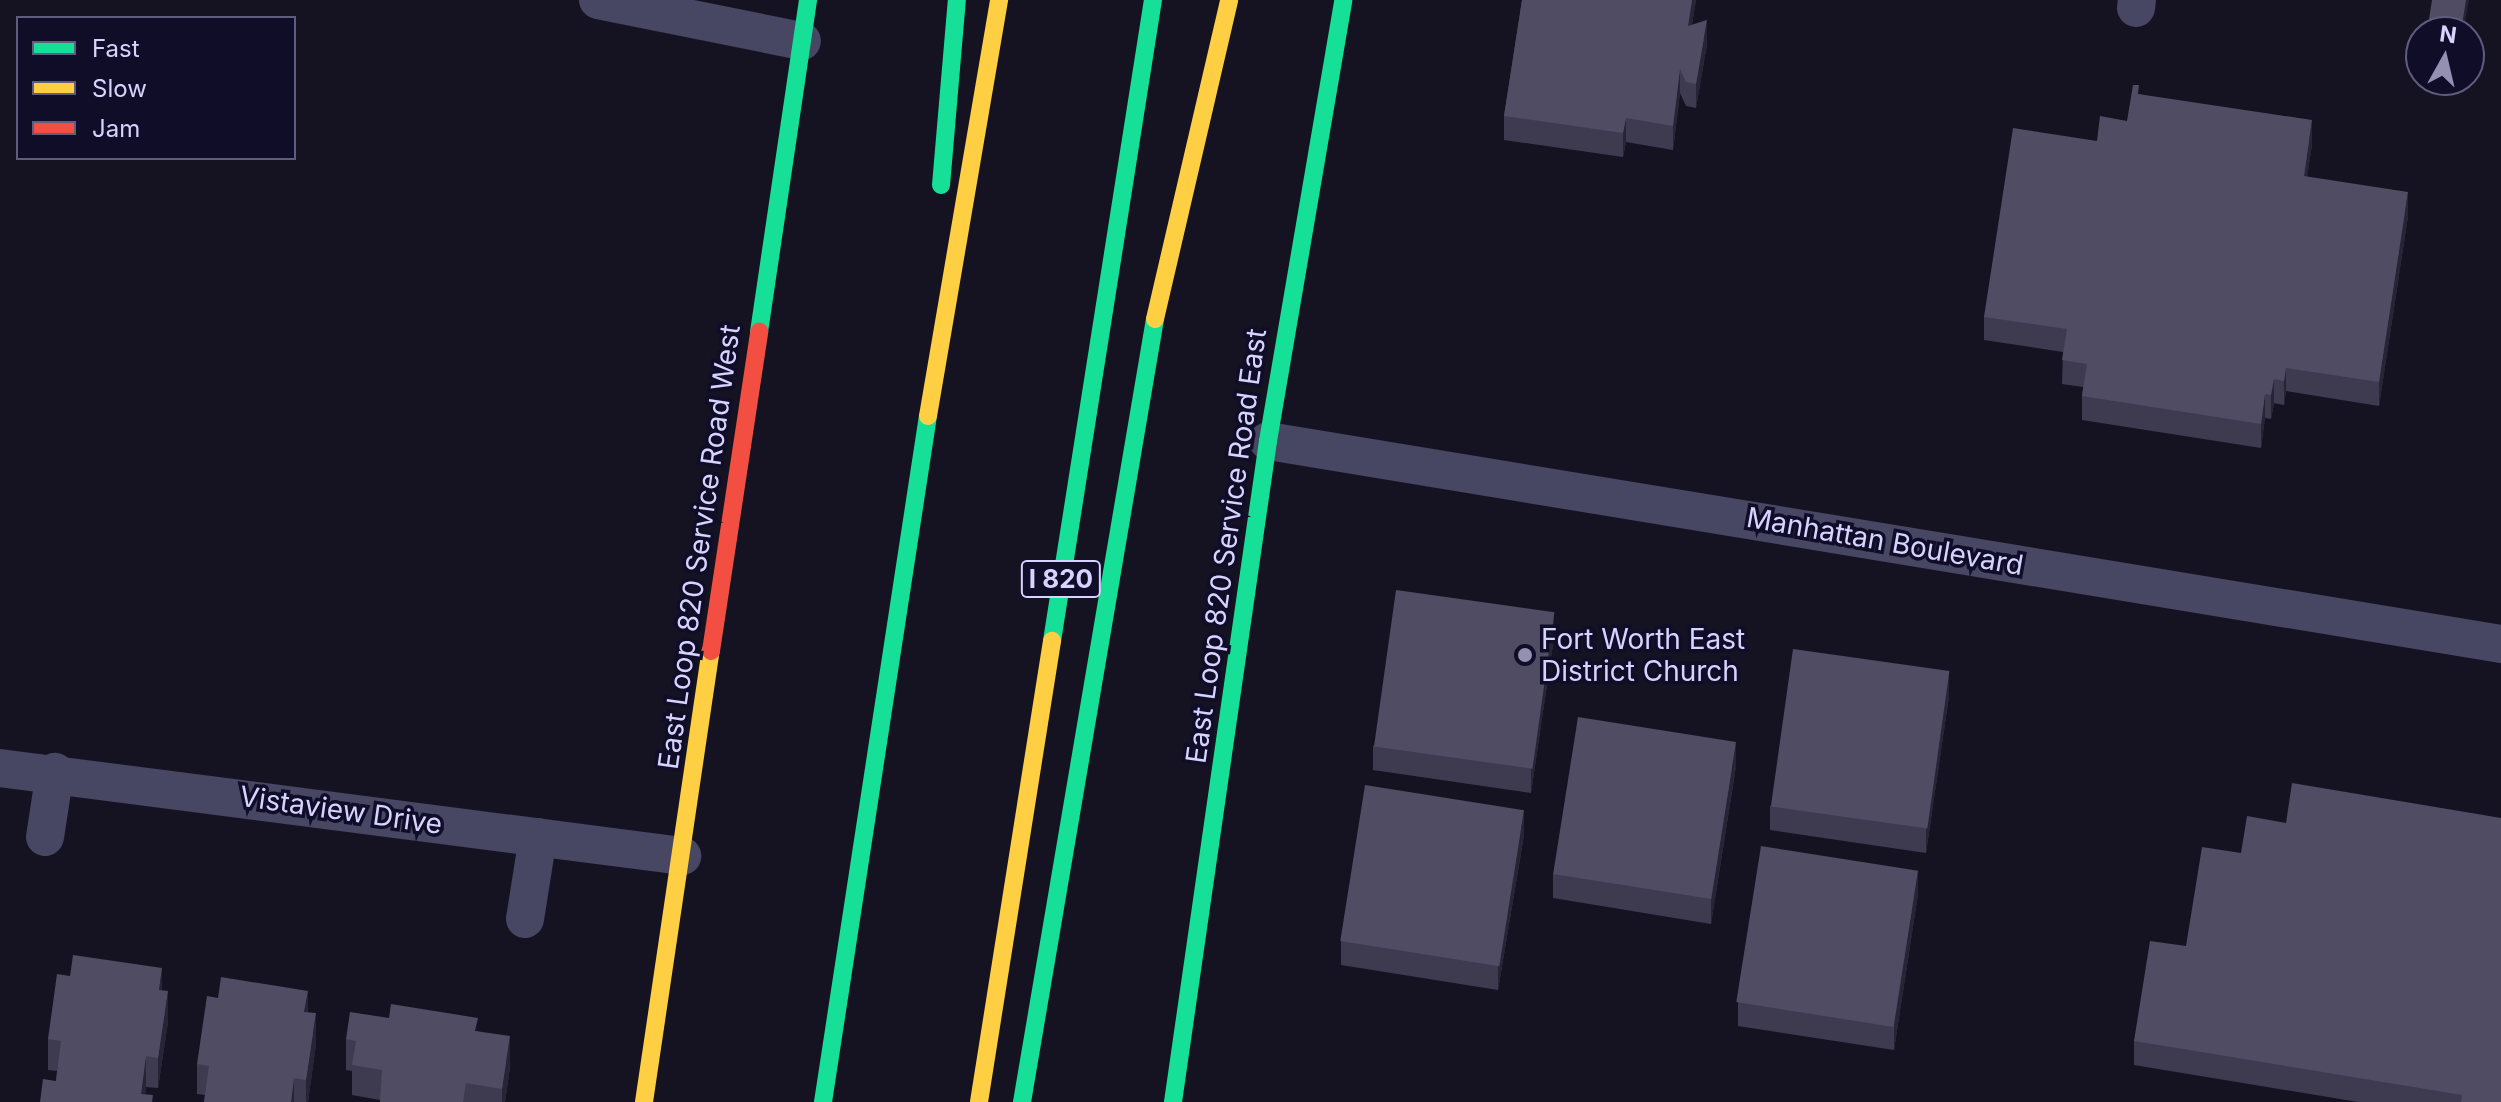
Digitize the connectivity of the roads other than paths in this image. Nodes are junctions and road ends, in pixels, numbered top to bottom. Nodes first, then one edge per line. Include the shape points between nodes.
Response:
1 (598, 0) edge
2 (808, 0) edge
3 (957, 0) edge
4 (999, 0) edge
5 (1153, 0) edge
6 (1229, 0) edge
7 (1343, 0) edge
8 (802, 41) junction
9 (940, 202) dead end
10 (935, 249) dead end
11 (1268, 441) junction
12 (914, 498) junction
13 (2501, 644) edge
14 (0, 768) edge
15 (55, 772) junction
16 (45, 837) dead end
17 (538, 837) junction
18 (682, 856) junction
19 (525, 919) dead end
20 (644, 1102) edge
21 (823, 1102) edge
22 (979, 1102) edge
23 (1022, 1102) edge
24 (1173, 1102) edge

1 - 8 street
2 - 8 main road, East Loop 820 Service Road West
3 - 9 main road
4 - 12 main road
5 - 22 main road, I 820
6 - 23 main road via 1148,350
7 - 11 main road, East Loop 820 Service Road East
8 - 18 main road, East Loop 820 Service Road West
10 - 12 main road
11 - 13 street, Manhattan Boulevard
11 - 24 main road, East Loop 820 Service Road East
12 - 21 main road
14 - 15 street, Vistaview Drive
15 - 16 street
15 - 17 street, Vistaview Drive
17 - 18 street, Vistaview Drive
17 - 19 street
18 - 20 main road, East Loop 820 Service Road West

